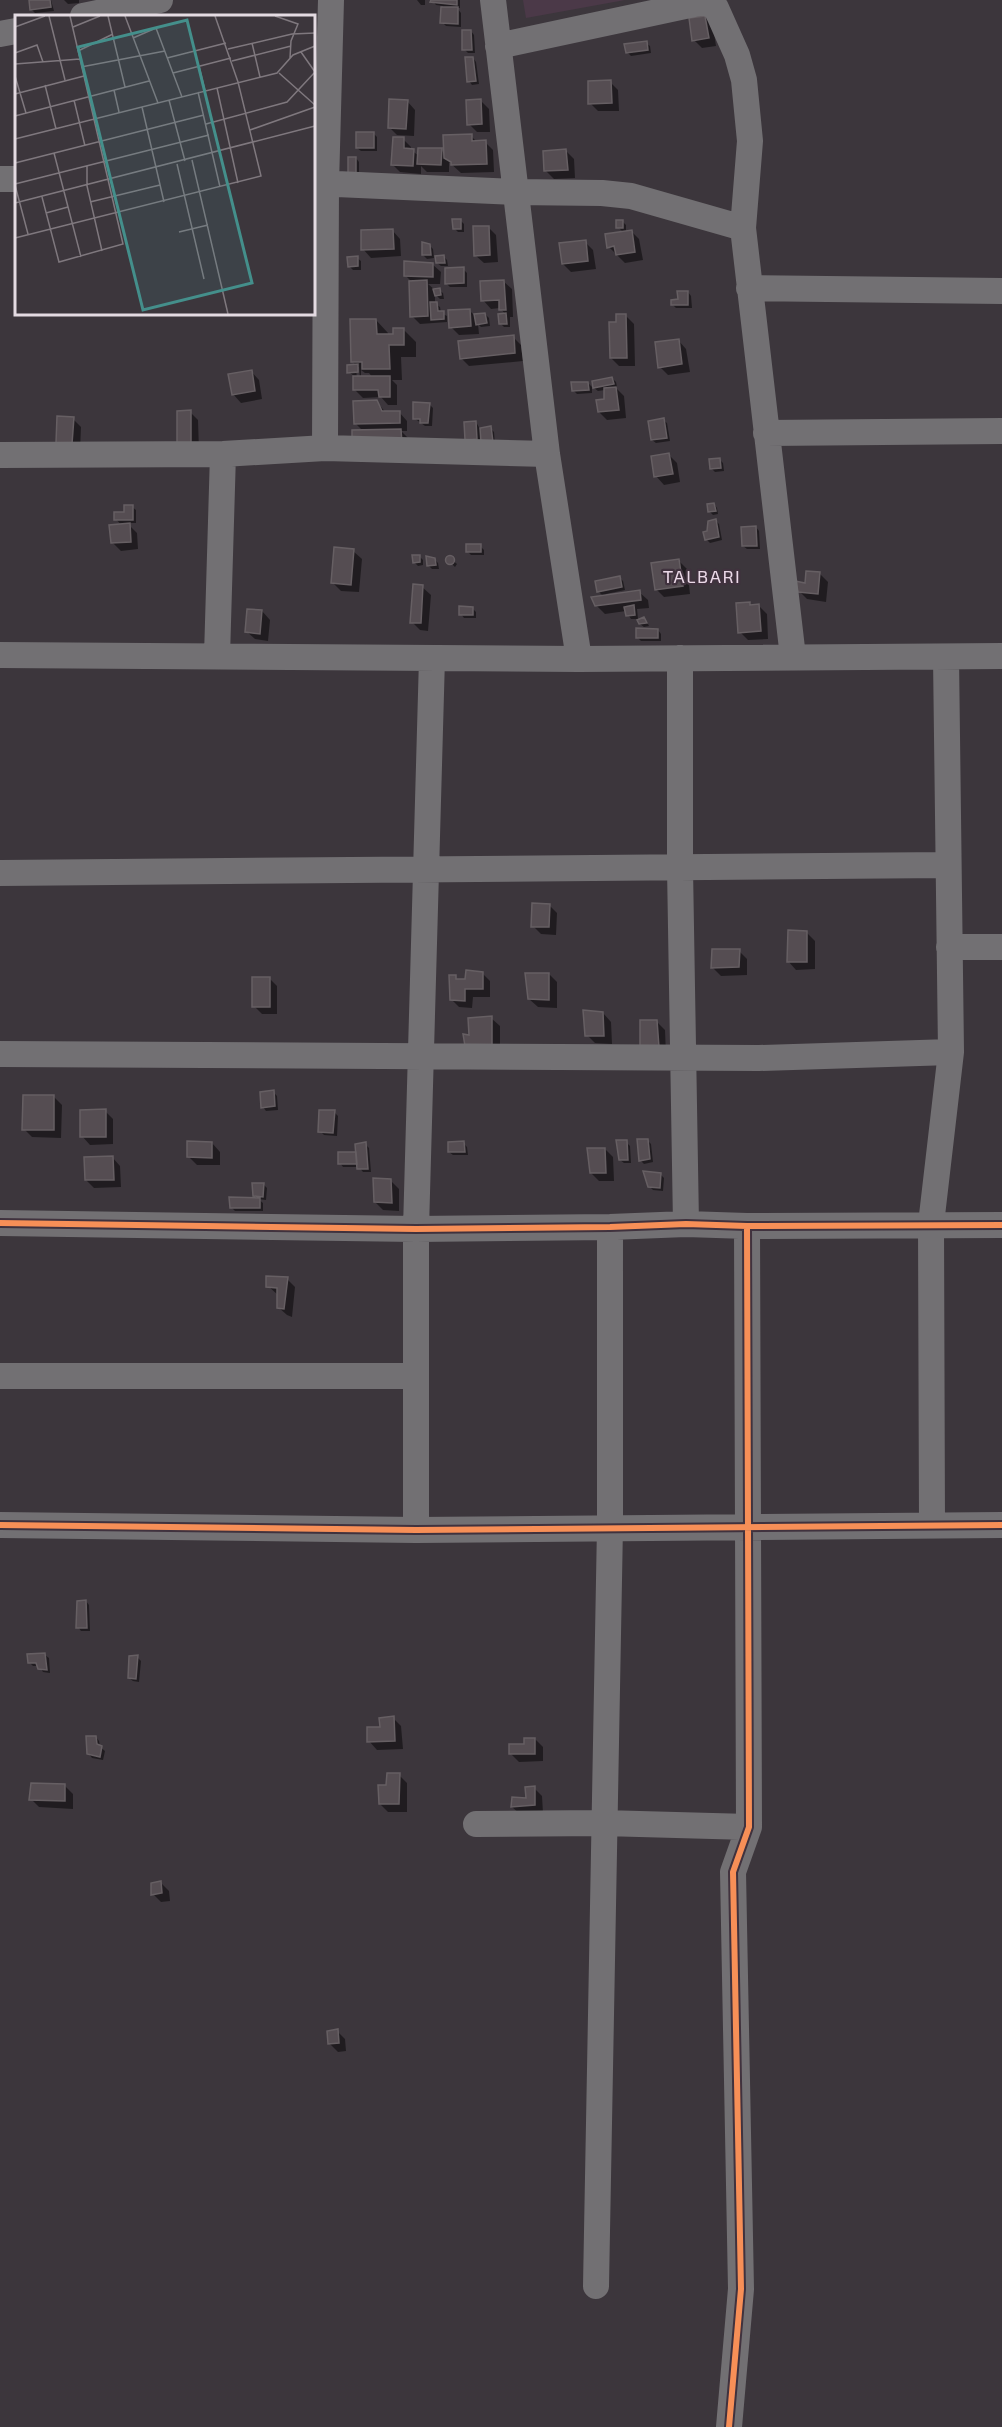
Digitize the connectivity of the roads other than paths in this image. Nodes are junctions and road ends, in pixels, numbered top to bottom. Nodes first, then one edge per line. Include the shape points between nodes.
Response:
1 (160, 0) edge
2 (331, 0) edge
3 (492, 0) edge
4 (87, 15) edge
5 (15, 31) edge
6 (0, 34) edge
7 (498, 46) junction
8 (320, 184) edge
9 (514, 192) junction
10 (743, 228) junction
11 (749, 288) junction
12 (1002, 291) edge
13 (1002, 431) edge
14 (766, 433) junction
15 (325, 448) junction
16 (223, 454) junction
17 (548, 454) junction
18 (0, 455) edge
19 (0, 655) edge
20 (217, 656) junction
21 (793, 657) junction
22 (946, 657) junction
23 (1002, 657) edge
24 (432, 658) junction
25 (680, 658) junction
26 (579, 659) junction
27 (948, 865) junction
28 (680, 868) junction
29 (426, 870) junction
30 (0, 873) edge
31 (950, 947) junction
32 (1002, 947) edge
33 (951, 1052) junction
34 (0, 1054) edge
35 (420, 1055) junction
36 (684, 1057) junction
37 (0, 1222) edge
38 (686, 1224) junction
39 (931, 1224) junction
40 (1002, 1225) edge
41 (747, 1226) junction
42 (610, 1227) junction
43 (416, 1229) junction
44 (0, 1376) edge
45 (416, 1376) junction
46 (932, 1524) junction
47 (0, 1525) edge
48 (747, 1525) junction
49 (1002, 1525) edge
50 (610, 1526) junction
51 (416, 1530) junction
52 (603, 1823) junction
53 (476, 1824) dead end
54 (749, 1827) junction
55 (596, 2286) dead end
56 (729, 2427) edge

1 - 4 street
2 - 8 street
3 - 7 street
5 - 6 street
7 - 9 street
7 - 10 street via 699,3 716,8 744,80 750,141
8 - 9 street
8 - 15 street
9 - 10 street via 632,196
9 - 17 street
10 - 11 street
11 - 12 street
11 - 14 street
13 - 14 street
14 - 21 street
15 - 16 street
15 - 17 street
16 - 18 street
16 - 20 street
17 - 26 street
19 - 20 street
20 - 24 street
21 - 22 street
21 - 25 street
22 - 23 street
22 - 27 street
24 - 26 street
24 - 29 street
25 - 26 street
25 - 28 street
27 - 28 street
27 - 31 street
28 - 29 street
28 - 36 street
29 - 30 street
29 - 35 street
31 - 32 street
31 - 33 street
33 - 36 street
33 - 39 street
34 - 35 street
35 - 36 street
35 - 43 street
36 - 38 street
37 - 43 street
38 - 41 street
38 - 42 street
39 - 40 street
39 - 41 street
39 - 46 street
41 - 48 street
42 - 43 street
42 - 50 street
43 - 45 street
44 - 45 street
45 - 51 street
46 - 48 street
46 - 49 street
47 - 51 street
48 - 50 street
48 - 54 street
50 - 51 street
50 - 52 street
52 - 53 street
52 - 54 street
52 - 55 street
54 - 56 street via 733,1872 741,2289

